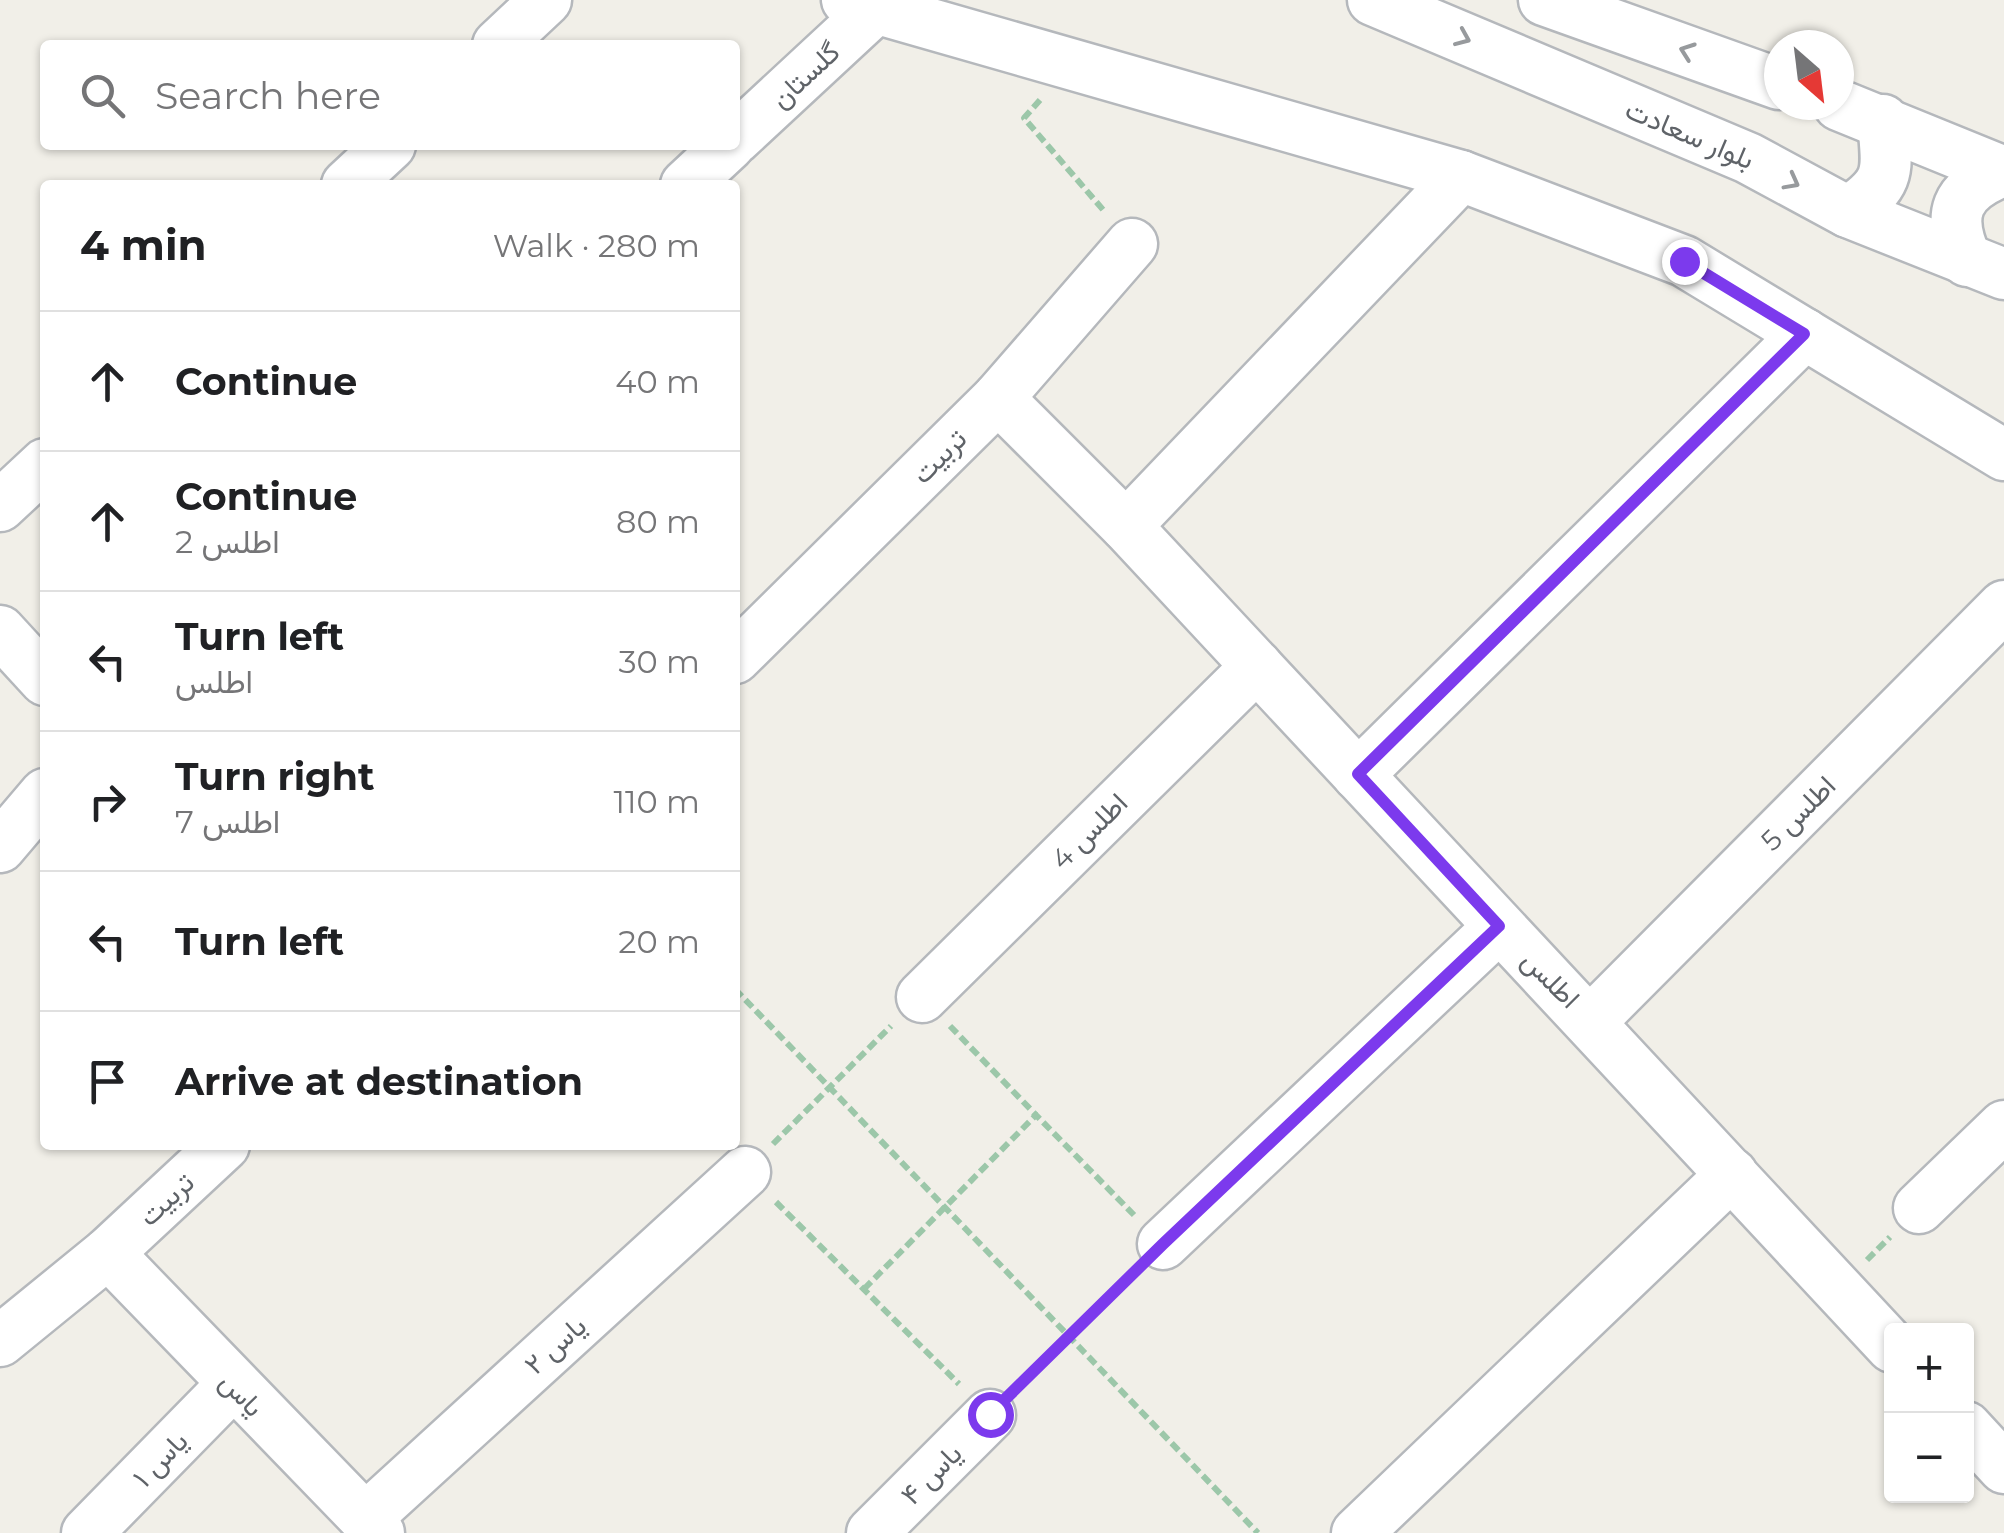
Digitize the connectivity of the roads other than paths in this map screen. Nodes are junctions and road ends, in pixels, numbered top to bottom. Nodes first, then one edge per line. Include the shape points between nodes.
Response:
1 (546, 0) edge
2 (1373, 0) edge
3 (1544, 0) edge
4 (871, 3) edge
5 (503, 40) edge
6 (1764, 79) edge
7 (1861, 113) edge
8 (740, 134) edge
9 (385, 150) edge
10 (724, 150) edge
11 (2003, 172) edge
12 (1461, 176) junction
13 (352, 180) edge
14 (691, 180) edge
15 (1848, 212) junction
16 (1132, 244) road end
17 (1986, 267) edge
18 (1804, 334) junction
19 (998, 398) junction
20 (2004, 456) edge
21 (40, 469) edge
22 (0, 506) edge
23 (1126, 526) junction
24 (2004, 606) edge
25 (0, 631) edge
26 (740, 653) edge
27 (1257, 666) junction
28 (40, 675) edge
29 (1358, 774) junction
30 (40, 800) edge
31 (0, 848) edge
32 (1499, 926) junction
33 (922, 997) road end
34 (1592, 1020) junction
35 (2004, 1126) edge
36 (219, 1150) edge
37 (745, 1172) road end
38 (1732, 1174) junction
39 (1919, 1208) road end
40 (1163, 1244) road end
41 (108, 1253) junction
42 (1884, 1339) edge
43 (0, 1341) edge
44 (232, 1385) junction
45 (990, 1414) road end
46 (1974, 1436) edge
47 (2004, 1468) edge
48 (372, 1526) edge
49 (87, 1533) edge
50 (872, 1533) edge
51 (1357, 1533) edge

1 - 5 street
2 -> 15 street, بلوار سعادت via 1748,158
6 -> 3 street
4 - 8 street, گلستان
4 - 12 street
7 - 11 street
7 - 15 street via 1887,165 1878,192
9 - 13 street
10 - 14 street
11 - 17 street via 1975,182 1958,205 1955,234
12 - 18 street via 1684,261
12 - 23 street
15 - 17 street, بلوار سعادت
16 - 19 street, تربیت
18 - 20 street
18 - 29 street
19 - 23 street, اطلس
19 - 26 street, تربیت
21 - 22 street
23 - 27 street, اطلس
24 - 34 street, اطلس 5
25 - 28 street
27 - 29 street, اطلس
27 - 33 street, اطلس 4
29 - 32 street, اطلس
30 - 31 street
32 - 34 street, اطلس
32 - 40 street
34 - 38 street, اطلس
35 - 39 street
36 - 41 street, تربیت
37 - 48 street, یاس ۲
38 - 42 street, اطلس
38 - 51 street
41 - 43 street, تربیت
41 - 44 street, یاس
44 - 48 street, یاس
44 - 49 street, یاس ۱
45 - 50 street, یاس ۴
46 - 47 street

